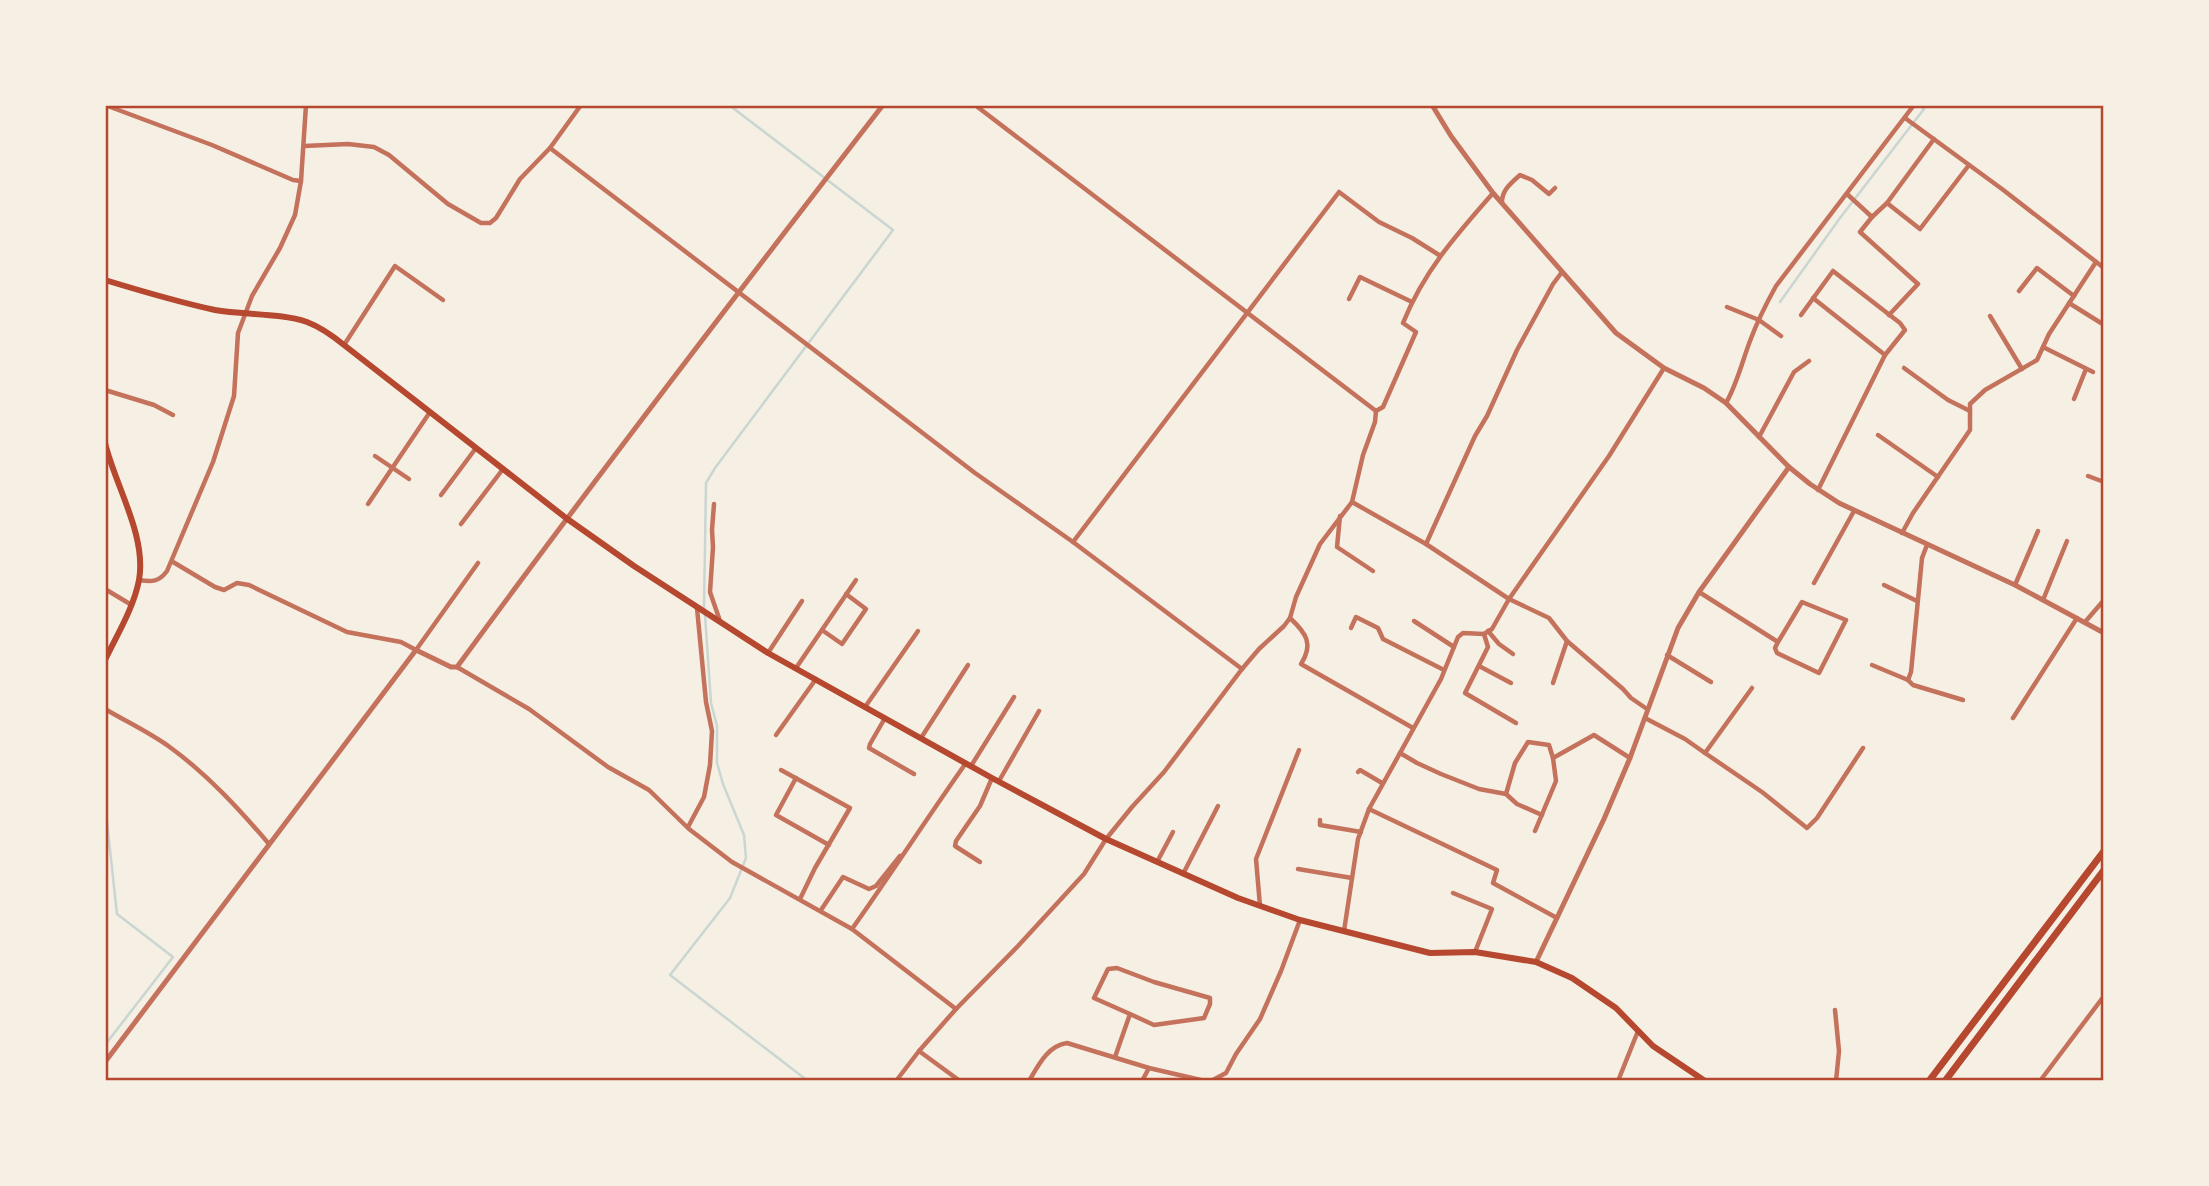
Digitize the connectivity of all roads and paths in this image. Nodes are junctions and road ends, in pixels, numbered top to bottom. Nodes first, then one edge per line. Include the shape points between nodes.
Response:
1 (105, 105) edge
2 (306, 105) edge
3 (580, 105) edge
4 (883, 105) edge
5 (975, 105) edge
6 (1432, 105) edge
7 (1914, 105) edge
8 (1905, 118) junction
9 (1934, 139) junction
10 (304, 146) junction
11 (550, 148) junction
12 (1969, 164) junction
13 (301, 181) junction
14 (1555, 188) dead end
15 (1493, 193) junction
16 (1847, 194) junction
17 (1502, 203) junction
18 (1887, 203) junction
19 (1872, 217) junction
20 (1440, 255) junction
21 (2096, 262) junction
22 (2104, 268) edge
23 (1562, 272) junction
24 (105, 280) edge
25 (739, 291) junction
26 (2019, 291) dead end
27 (2074, 296) junction
28 (1813, 298) junction
29 (1349, 299) dead end
30 (443, 300) dead end
31 (1412, 302) junction
32 (2069, 303) junction
33 (1727, 307) dead end
34 (1247, 313) junction
35 (245, 314) junction
36 (1801, 315) dead end
37 (1889, 315) junction
38 (1990, 316) dead end
39 (1759, 320) junction
40 (2101, 323) dead end
41 (1782, 337) dead end
42 (344, 345) junction
43 (2043, 347) junction
44 (1885, 355) junction
45 (1809, 361) dead end
46 (1664, 368) junction
47 (1904, 368) dead end
48 (2022, 369) junction
49 (2086, 369) junction
50 (2092, 372) dead end
51 (105, 390) edge
52 (2074, 399) dead end
53 (1726, 403) junction
54 (1376, 411) junction
55 (1970, 411) junction
56 (430, 412) junction
57 (173, 415) dead end
58 (1878, 435) dead end
59 (1759, 437) junction
60 (105, 443) edge
61 (476, 448) junction
62 (375, 456) dead end
63 (1789, 467) junction
64 (391, 468) junction
65 (503, 469) junction
66 (2088, 476) dead end
67 (1938, 477) junction
68 (409, 479) dead end
69 (2104, 482) edge
70 (1818, 490) junction
71 (442, 495) dead end
72 (1352, 502) junction
73 (368, 504) dead end
74 (713, 504) dead end
75 (1854, 511) junction
76 (1340, 515) junction
77 (566, 518) junction
78 (461, 524) dead end
79 (2038, 531) dead end
80 (1902, 534) junction
81 (2067, 541) dead end
82 (1073, 542) junction
83 (1426, 544) junction
84 (1927, 545) junction
85 (173, 562) junction
86 (478, 563) dead end
87 (1373, 571) dead end
88 (139, 580) junction
89 (856, 580) dead end
90 (1814, 583) dead end
91 (1884, 585) dead end
92 (2015, 585) junction
93 (105, 589) edge
94 (1699, 592) junction
95 (846, 594) junction
96 (1509, 599) junction
97 (2043, 600) junction
98 (2104, 600) edge
99 (802, 601) dead end
100 (1917, 601) junction
101 (130, 604) junction
102 (697, 607) junction
103 (1290, 618) junction
104 (2077, 618) junction
105 (720, 621) junction
106 (1415, 621) dead end
107 (2085, 622) junction
108 (1350, 628) dead end
109 (821, 630) junction
110 (918, 631) dead end
111 (1486, 633) junction
112 (2104, 633) edge
113 (1567, 641) junction
114 (1778, 642) junction
115 (1454, 647) junction
116 (416, 650) junction
117 (768, 653) junction
118 (1513, 654) dead end
119 (1667, 655) junction
120 (105, 660) edge
121 (968, 665) dead end
122 (1872, 665) dead end
123 (1479, 666) junction
124 (457, 667) junction
125 (796, 668) junction
126 (1242, 669) junction
127 (1444, 670) junction
128 (816, 680) junction
129 (1908, 680) junction
130 (1711, 682) dead end
131 (1511, 683) dead end
132 (1553, 683) dead end
133 (1752, 688) dead end
134 (1014, 697) dead end
135 (1963, 700) dead end
136 (866, 707) junction
137 (105, 709) edge
138 (1647, 709) junction
139 (1039, 711) dead end
140 (886, 718) junction
141 (1644, 718) junction
142 (2013, 718) dead end
143 (1516, 723) dead end
144 (1413, 728) junction
145 (776, 735) dead end
146 (921, 738) junction
147 (1863, 748) dead end
148 (1300, 750) dead end
149 (1400, 752) junction
150 (1706, 753) junction
151 (1553, 758) junction
152 (1630, 758) junction
153 (969, 765) junction
154 (781, 770) dead end
155 (1358, 772) dead end
156 (914, 774) dead end
157 (796, 778) junction
158 (995, 779) junction
159 (1382, 783) junction
160 (1506, 794) junction
161 (1218, 806) dead end
162 (1369, 809) junction
163 (1542, 815) junction
164 (1321, 820) dead end
165 (688, 827) junction
166 (1535, 831) dead end
167 (1173, 832) dead end
168 (1361, 832) junction
169 (1106, 839) junction
170 (270, 844) junction
171 (829, 845) junction
172 (2104, 851) edge
173 (900, 856) dead end
174 (980, 862) dead end
175 (1157, 862) junction
176 (1298, 869) dead end
177 (2104, 870) edge
178 (1183, 874) junction
179 (1352, 878) junction
180 (1453, 893) dead end
181 (800, 899) junction
182 (1260, 905) junction
183 (821, 910) junction
184 (1557, 918) junction
185 (1300, 920) junction
186 (852, 929) junction
187 (1344, 932) junction
188 (1475, 952) junction
189 (1536, 962) junction
190 (2104, 996) edge
191 (956, 1009) junction
192 (1835, 1010) dead end
193 (1130, 1014) junction
194 (1638, 1031) junction
195 (919, 1051) junction
196 (1115, 1057) junction
197 (105, 1062) edge
198 (1149, 1068) junction
199 (896, 1081) edge
200 (960, 1081) edge
201 (1029, 1081) edge
202 (1142, 1081) edge
203 (1205, 1081) edge
204 (1211, 1081) edge
205 (1618, 1081) edge
206 (1704, 1081) edge
207 (1836, 1081) edge
208 (1929, 1081) edge
209 (1945, 1081) edge
210 (2040, 1081) edge

1 - 13 street
2 - 10 street
3 - 11 street
4 - 25 street
5 - 34 street
6 - 15 street
7 - 8 street
8 - 9 street
8 - 16 street
9 - 12 street
9 - 18 street
10 - 11 street via 374,147 448,204 481,223 496,218 520,179
10 - 13 street
11 - 25 street
12 - 18 street via 1920,229
12 - 21 street
13 - 35 street via 295,215
14 - 17 street via 1549,194 1520,175 1506,188
15 - 17 street
15 - 20 street
16 - 19 street
16 - 39 street via 1776,286
17 - 23 street
18 - 19 street
19 - 37 street via 1860,232 1918,284
20 - 31 street
20 - 34 street via 1380,222 1339,192
21 - 22 street
21 - 27 street
23 - 46 street via 1616,333
23 - 83 street via 1513,358
24 - 35 main road
25 - 77 street
25 - 82 street
26 - 27 street via 2037,268
27 - 32 street
28 - 36 street
28 - 37 street via 1833,271
28 - 44 street
29 - 31 street via 1360,277
30 - 42 street via 395,266
31 - 54 street via 1403,323 1416,332 1383,407
32 - 40 street
32 - 43 street
33 - 39 street
34 - 54 street
34 - 82 street
35 - 42 main road via 306,322
35 - 85 street via 238,333 234,396
37 - 44 street via 1905,330
38 - 48 street
39 - 41 street
39 - 53 street
42 - 56 main road
43 - 48 street via 2038,360
43 - 49 street
44 - 70 street
45 - 59 street via 1794,372
46 - 53 street
46 - 96 street
47 - 55 street
48 - 55 street via 1985,390 1970,404
49 - 50 street
49 - 52 street
51 - 57 street
53 - 59 street
54 - 72 street
55 - 67 street via 1970,430
56 - 61 main road
56 - 64 street
58 - 67 street
59 - 63 street
60 - 88 main road via 138,539
61 - 65 main road
61 - 71 street
62 - 64 street
63 - 70 street
63 - 94 street
64 - 68 street
64 - 73 street
65 - 77 main road
65 - 78 street
66 - 69 street
67 - 80 street
70 - 75 street
72 - 76 street
72 - 83 street
74 - 105 street via 710,592
75 - 80 street
75 - 90 street
76 - 87 street via 1337,547
76 - 103 street via 1320,544
77 - 102 main road
77 - 124 street
79 - 92 street
80 - 84 street
81 - 97 street
82 - 126 street
83 - 96 street
84 - 92 street
84 - 100 street
85 - 88 street via 162,578
85 - 116 street via 215,587 224,590 237,583 249,585 346,632 401,642
86 - 116 street
88 - 101 main road
89 - 95 street
91 - 100 street
92 - 97 street
93 - 101 street
94 - 114 street
94 - 119 street
95 - 109 street
95 - 109 street via 866,609 842,644
96 - 111 street
96 - 113 street via 1549,618
97 - 104 street
98 - 107 street
99 - 117 street
100 - 129 street
101 - 120 main road
102 - 105 main road
102 - 165 street via 712,731 704,797
103 - 126 street
103 - 144 street via 1307,638 1307,654 1301,664
104 - 107 street
104 - 142 street
105 - 117 main road
106 - 115 street
107 - 112 street
108 - 127 street via 1356,617 1378,628 1383,639
109 - 125 street
110 - 136 street
111 - 115 street via 1463,633
111 - 118 street
111 - 123 street via 1488,647
113 - 132 street
113 - 138 street
114 - 114 street via 1777,653 1819,673 1846,620 1802,602
115 - 127 street
116 - 124 street
116 - 170 street
117 - 125 main road
119 - 130 street
119 - 138 street
121 - 146 street
122 - 129 street
123 - 131 street
123 - 143 street via 1465,693
124 - 165 street via 649,790
125 - 128 main road
126 - 169 street
127 - 144 street
128 - 136 main road
128 - 145 street
129 - 135 street
133 - 150 street
134 - 153 street
136 - 140 main road
137 - 170 street via 181,755
138 - 141 street
139 - 158 street
140 - 146 main road
140 - 156 street via 869,748
141 - 150 street
141 - 152 street
144 - 149 street
146 - 153 main road
147 - 150 street via 1807,828
148 - 182 street via 1256,859
149 - 159 street
149 - 160 street via 1441,774
151 - 152 street via 1594,736
151 - 160 street via 1549,745 1528,742 1515,763
151 - 163 street via 1556,781
152 - 184 street
153 - 158 main road
153 - 186 street via 926,819
154 - 157 street
155 - 159 street
157 - 171 street via 776,815
157 - 171 street via 850,808
158 - 169 main road
158 - 174 street via 955,846
159 - 162 street
160 - 163 street
161 - 178 street
162 - 168 street
162 - 184 street via 1497,870 1493,884
163 - 166 street
164 - 168 street via 1320,825
165 - 181 street via 732,862
167 - 175 street
168 - 179 street
169 - 175 main road
169 - 191 street via 1084,874
170 - 197 street
171 - 181 street
172 - 208 highway
173 - 183 street via 869,889 844,877
175 - 178 main road
176 - 179 street
177 - 209 highway
178 - 182 main road
179 - 187 street
180 - 188 street via 1492,909
181 - 183 street
182 - 185 main road
183 - 186 street
184 - 189 street
185 - 187 main road
185 - 204 street via 1261,1020 1226,1073
186 - 191 street
187 - 188 main road via 1430,953
188 - 189 main road
189 - 194 main road via 1585,986
190 - 210 street
191 - 195 street
192 - 207 street
193 - 193 street via 1094,998 1108,969 1210,998 1204,1018 1154,1025
193 - 196 street
194 - 205 street
194 - 206 main road
195 - 199 street
195 - 200 street
196 - 198 street
196 - 201 street via 1059,1044
198 - 202 street
198 - 203 street

